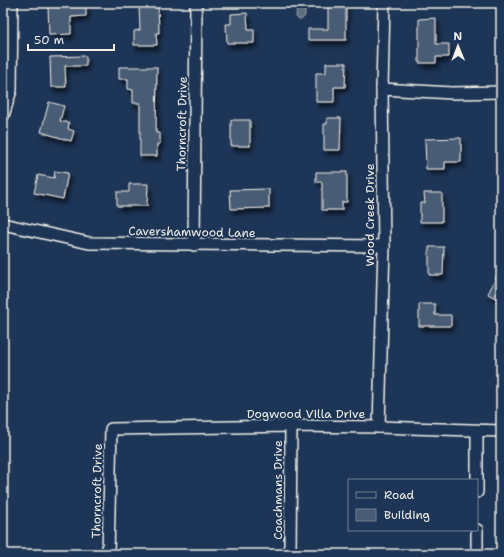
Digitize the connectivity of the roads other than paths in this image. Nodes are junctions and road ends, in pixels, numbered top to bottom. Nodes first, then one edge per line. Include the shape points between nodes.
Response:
1 (12, 3) edge
2 (196, 3) edge
3 (384, 3) edge
4 (382, 89) junction
5 (501, 92) edge
6 (3, 116) edge
7 (3, 224) edge
8 (194, 245) junction
9 (384, 246) junction
10 (291, 426) junction
11 (379, 427) junction
12 (111, 429) joint
13 (477, 431) junction
14 (501, 431) edge
15 (477, 479) edge
16 (477, 531) edge
17 (108, 554) edge
18 (290, 554) edge
19 (477, 554) edge

1 - 6 street via 11,90
2 - 8 street, Thorncroft Drive
3 - 4 street, Wood Creek Drive
4 - 5 street via 452,93
4 - 9 street, Wood Creek Drive
7 - 8 street, Cavershamwood Lane via 89,243
8 - 9 street, Cavershamwood Lane
9 - 11 street, Wood Creek Drive
10 - 11 street, Dogwood Villa Drive
10 - 12 street, Dogwood Villa Drive
10 - 18 street, Coachmans Drive
11 - 13 street, Dogwood Villa Drive
12 - 17 street, Thorncroft Drive
13 - 14 street, Dogwood Villa Drive
13 - 15 street
16 - 19 street

